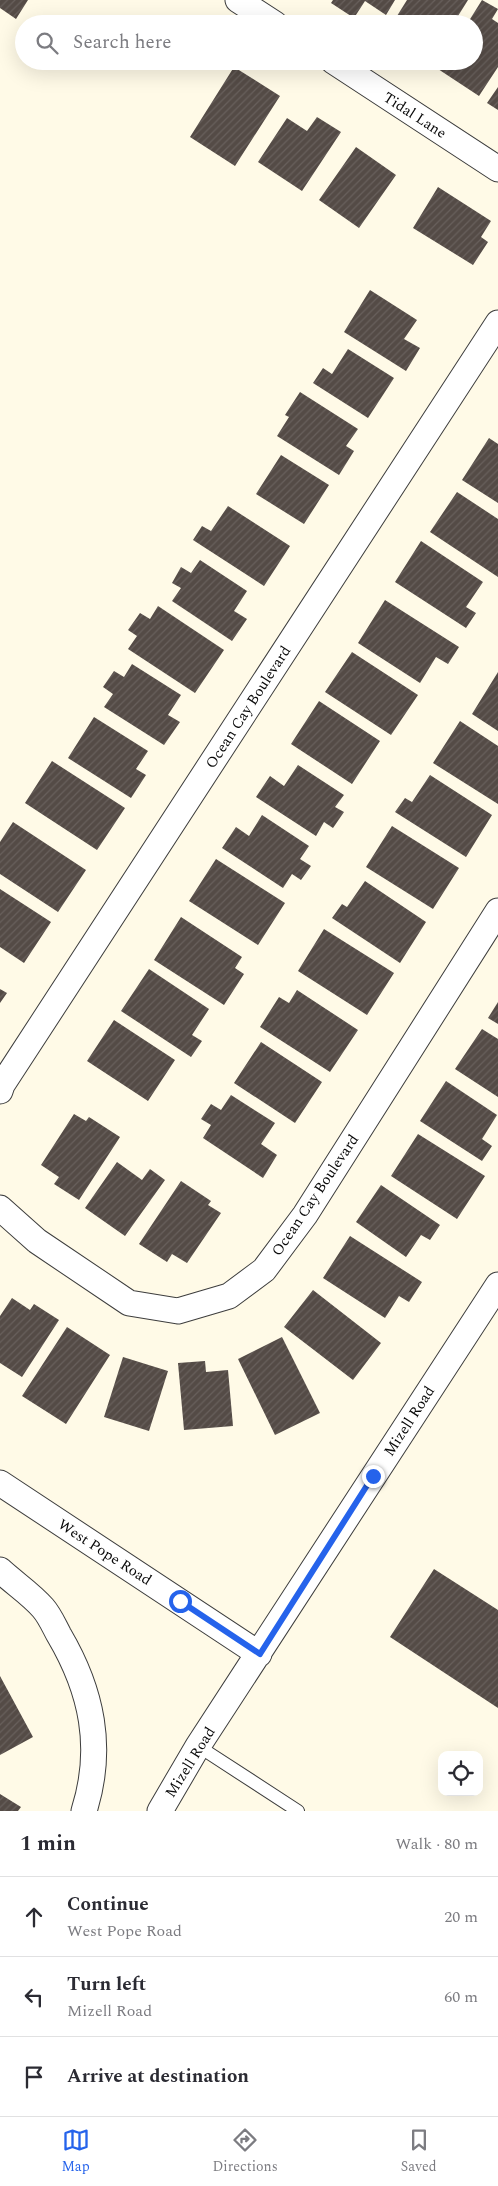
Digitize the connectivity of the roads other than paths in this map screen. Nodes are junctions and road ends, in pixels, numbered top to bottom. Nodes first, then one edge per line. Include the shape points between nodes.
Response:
1 (238, 0) edge
2 (261, 15) edge
3 (346, 70) edge
4 (498, 169) edge
5 (498, 323) edge
6 (498, 911) edge
7 (0, 1091) edge
8 (0, 1208) edge
9 (498, 1284) edge
10 (0, 1483) edge
11 (0, 1570) edge
12 (260, 1654) junction
13 (198, 1746) junction
14 (84, 1811) edge
15 (160, 1811) edge
16 (298, 1811) edge

1 - 2 street
3 - 4 street, Tidal Lane
5 - 7 street, Ocean Cay Boulevard
6 - 8 street, Ocean Cay Boulevard via 305,1215 264,1270 229,1296 178,1311 129,1303 37,1241
9 - 12 street, Mizell Road
10 - 12 street, West Pope Road
11 - 14 street via 44,1609 74,1661 90,1709 95,1752
12 - 13 street, Mizell Road
13 - 15 street, Mizell Road
13 - 16 lane

